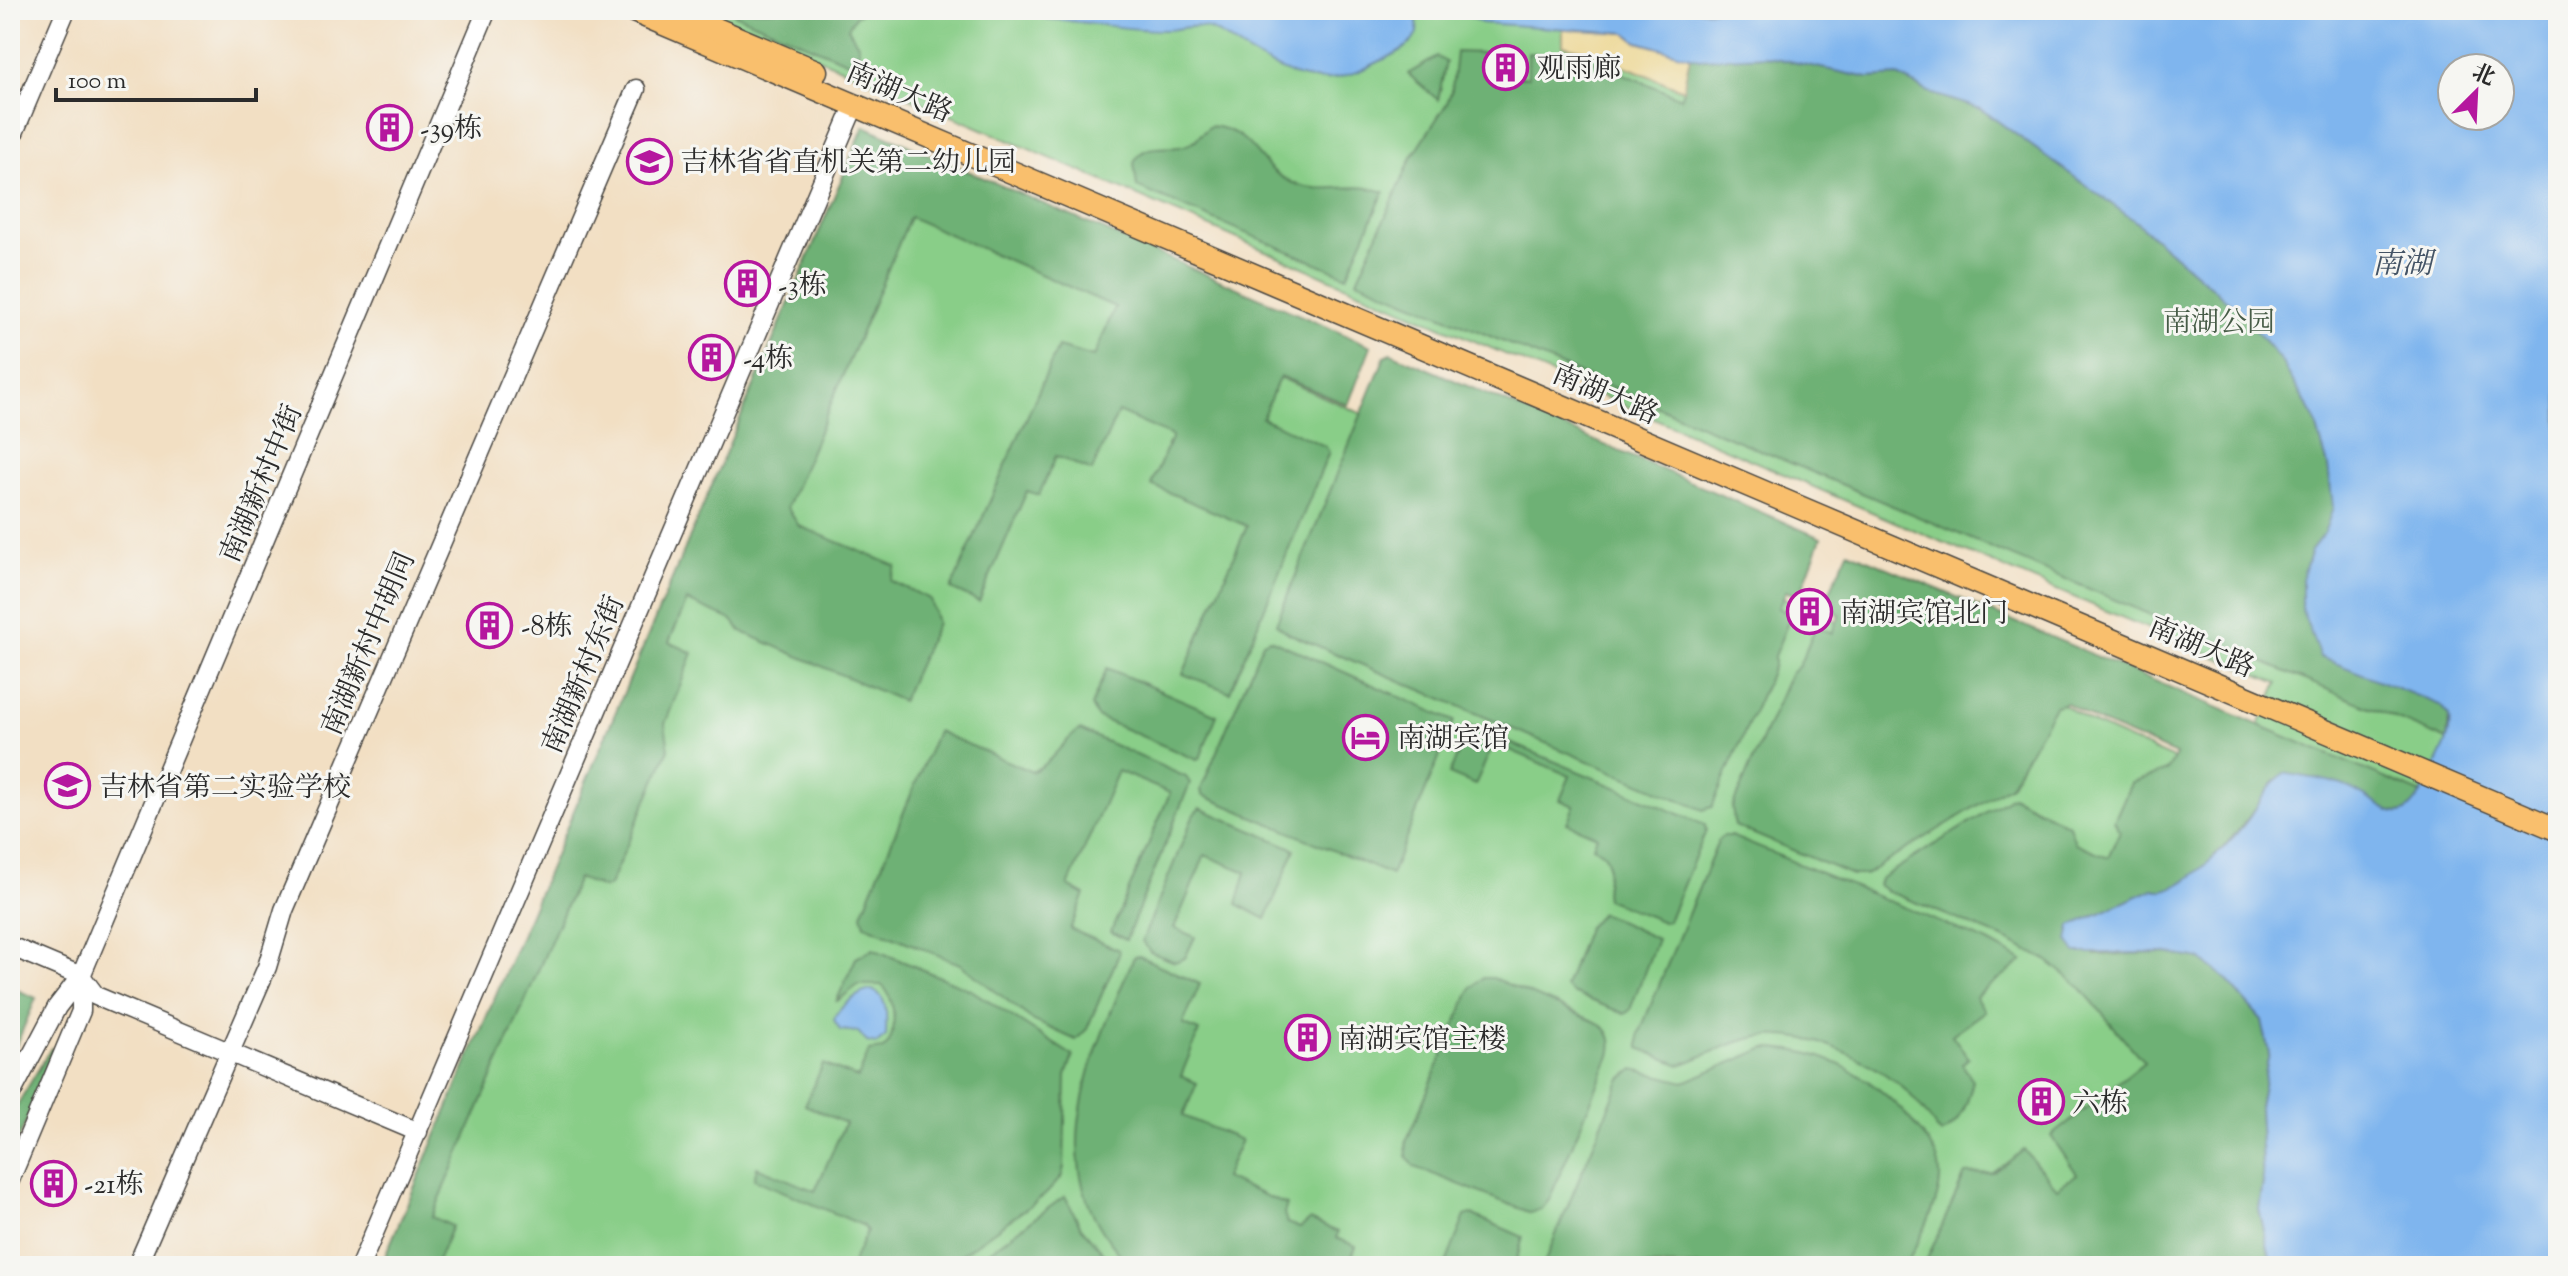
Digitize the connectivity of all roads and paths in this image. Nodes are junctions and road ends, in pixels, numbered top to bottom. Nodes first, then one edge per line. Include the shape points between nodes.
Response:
1 (66, 10) edge
2 (487, 10) edge
3 (631, 10) edge
4 (671, 10) edge
5 (636, 89) dead end
6 (855, 104) junction
7 (10, 142) edge
8 (2416, 762) junction
9 (2558, 814) edge
10 (2558, 830) edge
11 (10, 946) edge
12 (81, 976) junction
13 (228, 1052) junction
14 (10, 1096) edge
15 (418, 1132) junction
16 (10, 1180) edge
17 (137, 1266) edge
18 (360, 1266) edge

1 - 7 street
2 - 12 street, 南湖新村中街
3 - 6 main road, 南湖大路
4 - 8 main road, 南湖大路
5 - 13 street, 南湖新村中胡同
6 - 8 main road, 南湖大路
6 - 15 street, 南湖新村东街
8 - 9 main road, 南湖大路
8 - 10 main road, 南湖大路
11 - 12 street
12 - 13 street via 96,996
12 - 14 street, 南湖新村中街 via 57,1007
12 - 16 street, 南湖新村中街 via 81,1011
13 - 15 street
13 - 17 street, 南湖新村中胡同
15 - 18 street, 南湖新村东街

